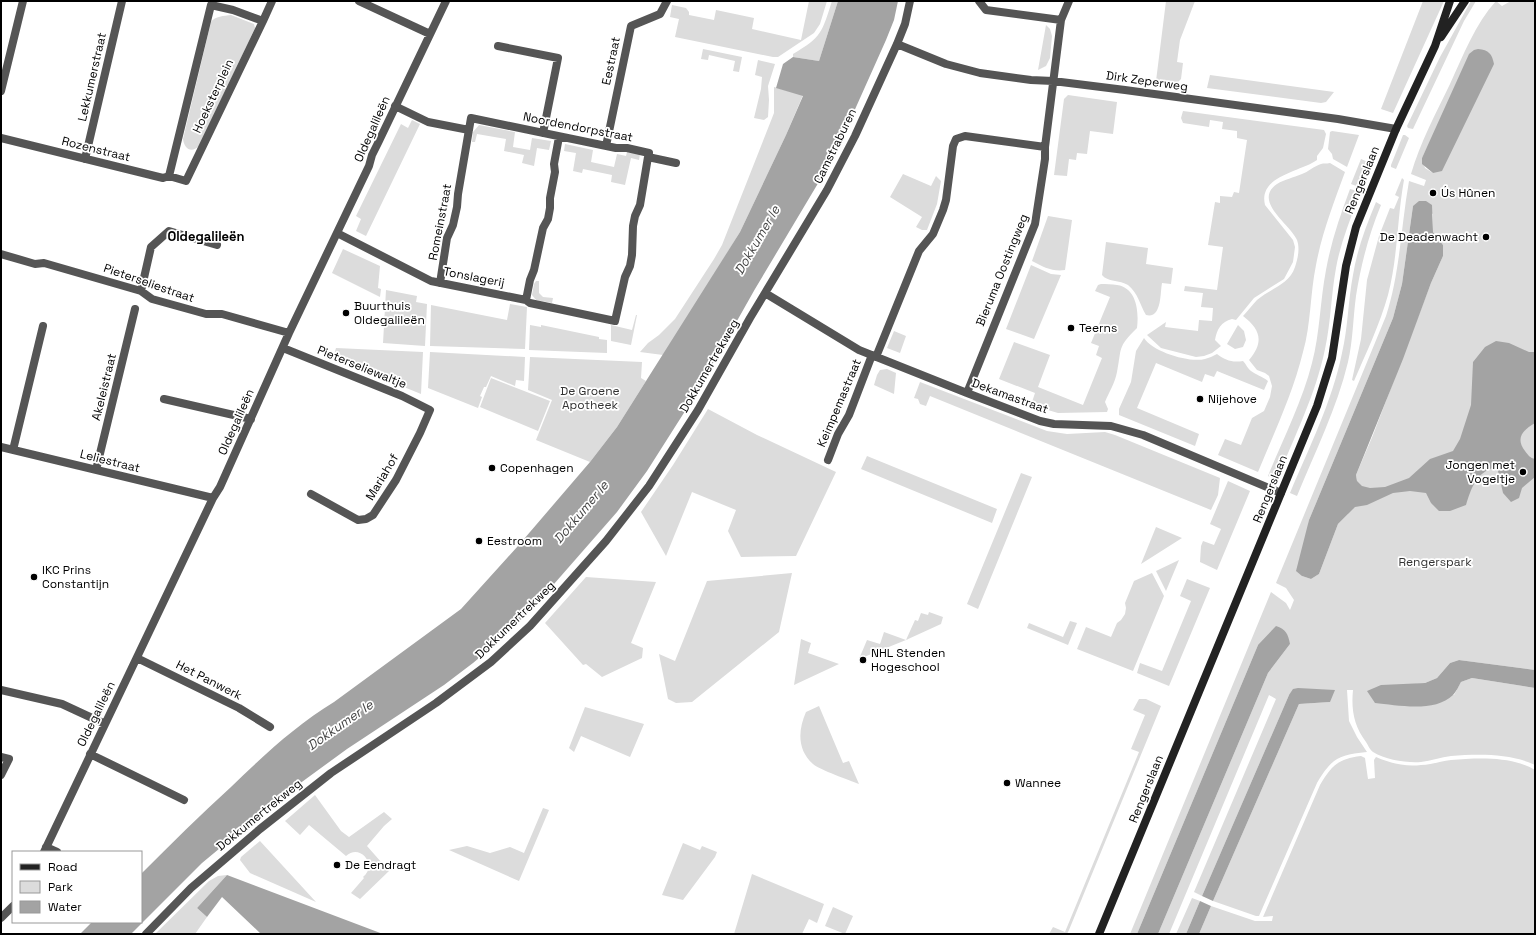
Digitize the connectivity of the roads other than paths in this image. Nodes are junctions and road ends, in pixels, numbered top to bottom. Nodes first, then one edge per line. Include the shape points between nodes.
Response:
1 (23, 1) edge
2 (122, 1) edge
3 (272, 1) edge
4 (359, 1) edge
5 (446, 1) edge
6 (667, 1) edge
7 (910, 1) edge
8 (979, 1) edge
9 (1069, 1) edge
10 (1450, 1) edge
11 (1465, 1) edge
12 (212, 3) edge
13 (1061, 20) junction
14 (263, 21) junction
15 (430, 34) junction
16 (897, 44) junction
17 (498, 46) dead end
18 (1435, 46) junction
19 (1053, 80) junction
20 (1, 91) edge
21 (395, 106) junction
22 (471, 118) joint
23 (1396, 129) junction
24 (468, 130) junction
25 (544, 133) junction
26 (559, 137) junction
27 (1, 138) edge
28 (606, 146) junction
29 (1045, 147) junction
30 (648, 157) junction
31 (85, 159) junction
32 (676, 163) dead end
33 (169, 176) junction
34 (186, 181) joint
35 (337, 234) junction
36 (217, 245) dead end
37 (1, 254) edge
38 (440, 283) junction
39 (141, 291) junction
40 (765, 294) junction
41 (526, 300) junction
42 (135, 309) dead end
43 (43, 326) dead end
44 (289, 333) junction
45 (283, 348) junction
46 (874, 356) junction
47 (967, 393) junction
48 (164, 399) dead end
49 (430, 410) joint
50 (251, 419) junction
51 (1, 447) edge
52 (13, 450) junction
53 (828, 460) dead end
54 (96, 470) junction
55 (1281, 493) junction
56 (311, 494) dead end
57 (213, 498) junction
58 (137, 658) junction
59 (1, 690) edge
60 (105, 724) junction
61 (270, 727) dead end
62 (90, 754) junction
63 (1, 757) edge
64 (1, 775) edge
65 (184, 800) dead end
66 (45, 850) edge
67 (12, 907) edge
68 (1, 918) edge
69 (146, 934) edge
70 (1099, 934) edge

1 - 20 street
2 - 31 street, Lekkumerstraat
3 - 14 street, Hoeksterplein
4 - 15 street
5 - 15 street, Oldegalileën
6 - 28 street, Eestraat via 660,14 631,26
7 - 16 street, Camstraburen
8 - 13 street via 986,10
9 - 13 street, Bieruma Oostingweg
10 - 18 street, Rengerslaan
11 - 18 street, Rengerslaan
12 - 14 street, Hoeksterplein
12 - 33 street, Hoeksterplein
13 - 19 street, Bieruma Oostingweg
14 - 34 street, Hoeksterplein
15 - 21 street, Oldegalileën
16 - 19 street, Dirk Zeperweg via 968,70 1031,80
16 - 40 street, Camstraburen via 836,174
17 - 25 street via 558,58
18 - 23 street, Rengerslaan
19 - 23 street, Dirk Zeperweg
19 - 29 street, Bieruma Oostingweg
21 - 24 street via 428,122
21 - 35 street, Oldegalileën
22 - 24 street, Romeinstraat
22 - 25 street, Noordendorpstraat
23 - 55 street, Rengerslaan via 1364,206 1349,251 1332,358 1325,382
24 - 38 street, Romeinstraat via 457,208 446,246
25 - 26 street, Noordendorpstraat
26 - 28 street, Noordendorpstraat
26 - 41 street via 548,219 543,228
27 - 31 street, Rozenstraat
28 - 30 street, Noordendorpstraat via 649,153
29 - 46 street, Keimpemastraat via 966,136 956,139 943,210 933,234 919,251
29 - 47 street, Bieruma Oostingweg via 1035,224
30 - 32 street, Noordendorpstraat
30 - 41 street, Tonslagerij via 640,205 633,226 630,266 615,321 530,303
31 - 33 street, Rozenstraat via 163,178
33 - 34 street, Rozenstraat
35 - 38 street, Tonslagerij via 431,281
35 - 44 street, Oldegalileën
36 - 39 street via 169,231 151,247
37 - 39 street, Pieterseliestraat via 35,264 56,266
38 - 41 street, Tonslagerij
39 - 44 street, Pieterseliestraat via 152,299 206,314 222,314
40 - 46 street, Dekamastraat via 848,344
40 - 69 street, Dokkumertrekweg via 698,410 649,486 606,541 530,626 462,685 331,773 260,829 191,888
42 - 54 street, Akeleistraat
43 - 52 street
44 - 45 street, Oldegalileën
45 - 49 street, Pieterseliewaltje via 402,396
45 - 50 street, Oldegalileën
46 - 47 street, Dekamastraat
46 - 53 street, Keimpemastraat
47 - 55 street, Dekamastraat via 1040,421 1054,424 1111,426 1143,435
48 - 50 street
49 - 56 street, Mariahof via 396,480 373,515 358,520
50 - 57 street, Oldegalileën
51 - 52 street, Leliestraat
52 - 54 street, Leliestraat
54 - 57 street, Leliestraat
55 - 70 street, Rengerslaan
57 - 58 street, Oldegalileën
58 - 60 street, Oldegalileën
58 - 61 street, Het Panwerk via 238,708
59 - 60 street via 62,704
60 - 62 street, Oldegalileën
62 - 65 street
62 - 66 street, Oldegalileën
63 - 64 street via 9,759
67 - 68 street

